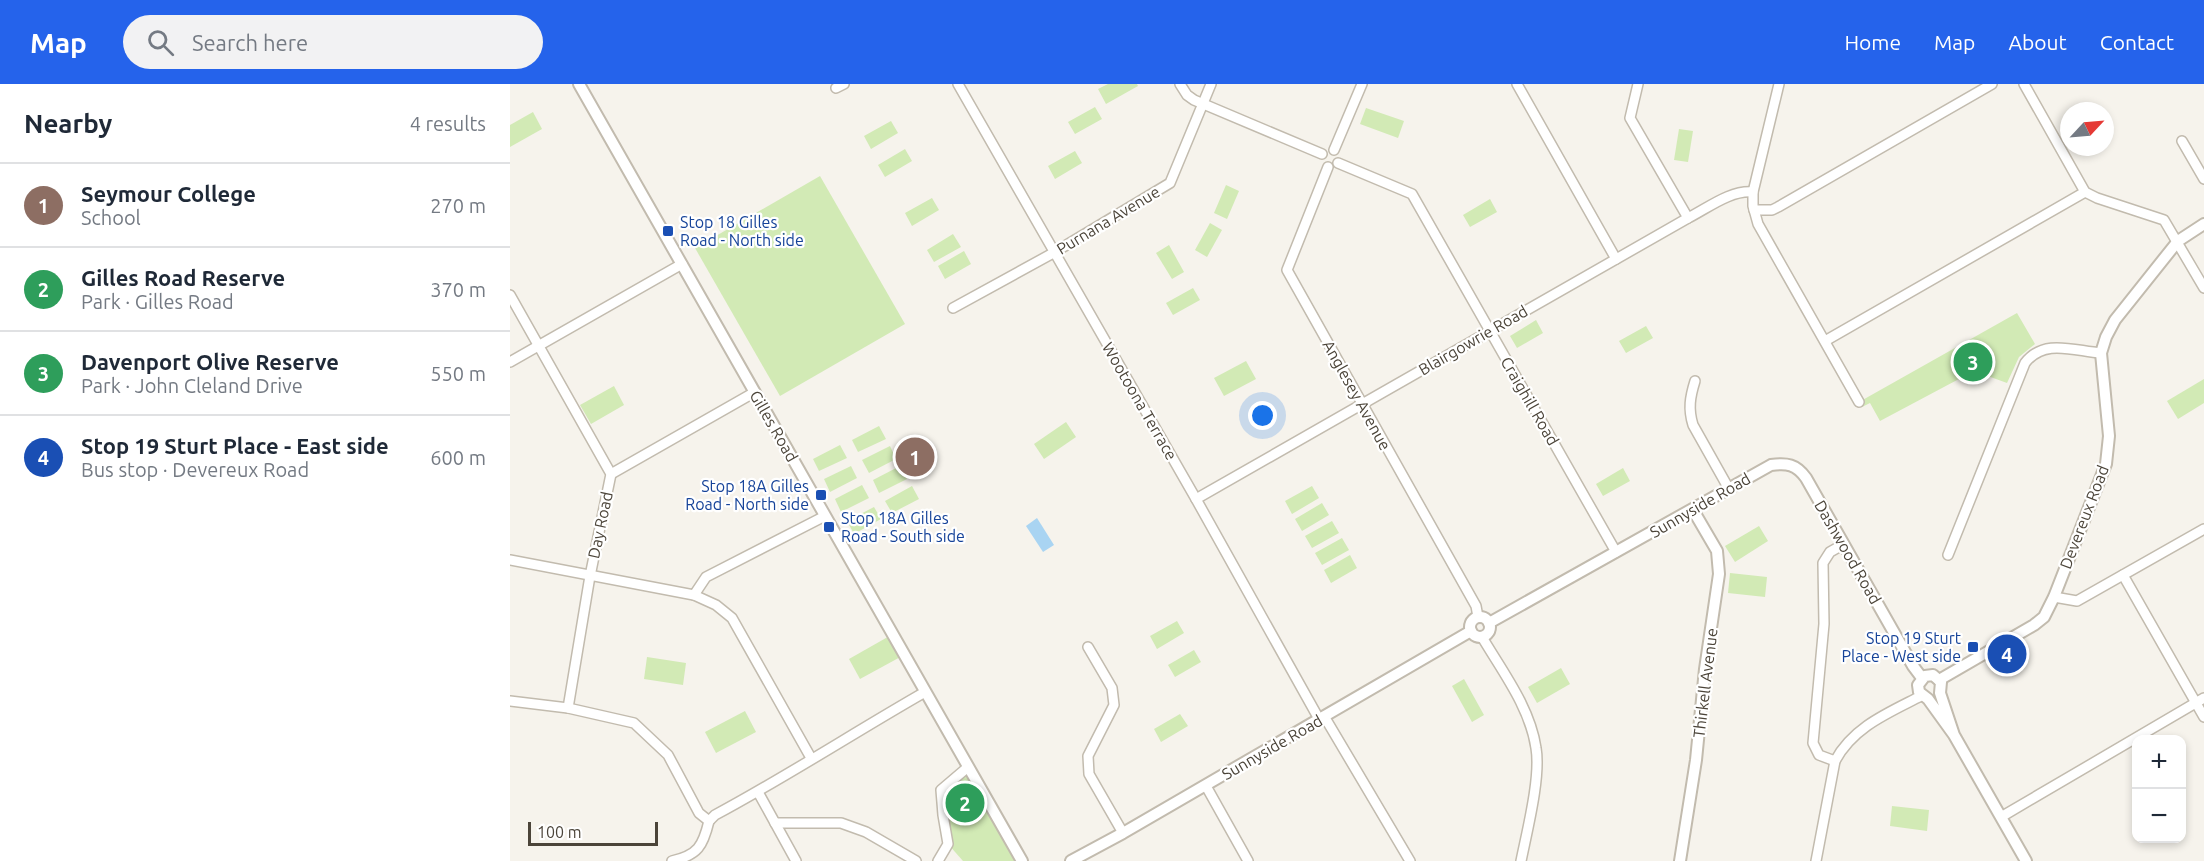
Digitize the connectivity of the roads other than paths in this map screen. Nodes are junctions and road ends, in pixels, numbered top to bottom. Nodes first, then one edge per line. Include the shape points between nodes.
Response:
1 (579, 84) edge
2 (958, 84) edge
3 (1180, 84) edge
4 (1211, 84) edge
5 (1362, 84) edge
6 (1517, 84) edge
7 (1638, 84) edge
8 (1779, 84) edge
9 (1992, 84) edge
10 (2024, 84) edge
11 (1203, 103) junction
12 (2182, 141) dead end
13 (1334, 150) junction
14 (1322, 154) junction
15 (1338, 163) junction
16 (1328, 167) junction
17 (2204, 178) edge
18 (1753, 192) junction
19 (2085, 192) junction
20 (1754, 210) junction
21 (1688, 218) junction
22 (2204, 224) edge
23 (2178, 242) junction
24 (1055, 252) junction
25 (1616, 259) junction
26 (682, 264) junction
27 (2204, 288) edge
28 (510, 295) edge
29 (952, 308) dead end
30 (1490, 330) junction
31 (1825, 341) junction
32 (539, 345) junction
33 (2101, 353) junction
34 (510, 362) edge
35 (1695, 381) dead end
36 (755, 392) junction
37 (1859, 402) dead end
38 (1363, 404) junction
39 (1787, 463) joint
40 (611, 474) junction
41 (1729, 489) junction
42 (1196, 499) junction
43 (1692, 510) junction
44 (825, 516) junction
45 (2204, 529) edge
46 (1844, 544) junction
47 (1616, 552) junction
48 (1948, 555) dead end
49 (510, 560) edge
50 (2123, 575) junction
51 (590, 576) junction
52 (694, 595) junction
53 (2054, 597) junction
54 (1478, 617) junction
55 (1489, 623) junction
56 (1471, 631) junction
57 (1482, 637) junction
58 (1088, 647) dead end
59 (1922, 678) junction
60 (1939, 680) junction
61 (925, 692) junction
62 (1940, 693) junction
63 (1924, 698) junction
64 (2200, 700) edge
65 (510, 701) edge
66 (568, 708) junction
67 (2204, 717) edge
68 (1322, 718) junction
69 (1954, 735) junction
70 (811, 758) junction
71 (1835, 761) junction
72 (968, 767) junction
73 (1206, 786) junction
74 (758, 792) junction
75 (2001, 817) junction
76 (709, 820) junction
77 (775, 823) junction
78 (1123, 833) junction
79 (1014, 847) junction
80 (672, 861) edge
81 (796, 861) edge
82 (916, 861) edge
83 (938, 861) edge
84 (1013, 861) edge
85 (1022, 861) edge
86 (1071, 861) edge
87 (1248, 861) edge
88 (1410, 861) edge
89 (1521, 861) edge
90 (1680, 861) edge
91 (1816, 861) edge
92 (2026, 861) edge

1 - 26 street, Gilles Road
2 - 24 street, Wootoona Terrace
3 - 11 street via 1187,95
4 - 11 street, Purnana Avenue
5 - 13 street
6 - 25 street
7 - 21 street via 1630,118
8 - 18 street
9 - 20 street via 1778,207
10 - 19 street
11 - 14 street
11 - 24 street, Purnana Avenue via 1170,183
12 - 17 street
13 - 14 street
13 - 15 street
14 - 16 street via 1322,162
15 - 16 street
15 - 30 street, Craighill Road via 1412,194
16 - 38 street, Anglesey Avenue via 1287,270
18 - 20 street
18 - 21 street, Blairgowrie Road via 1733,194
19 - 23 street via 2164,220
19 - 31 street
20 - 31 street via 1758,224
21 - 25 street, Blairgowrie Road
22 - 23 street, Devereux Road
23 - 27 street
23 - 33 street, Devereux Road via 2115,320
24 - 29 street, Purnana Avenue
24 - 42 street, Wootoona Terrace
25 - 30 street, Blairgowrie Road
26 - 32 street
26 - 36 street, Gilles Road
28 - 32 street, Day Road
30 - 38 street, Blairgowrie Road
30 - 47 street, Craighill Road
31 - 37 street
32 - 34 street
32 - 40 street, Day Road
33 - 48 street via 2044,348 2025,363
33 - 53 street, Devereux Road via 2109,436 2106,464
35 - 41 street via 1689,408 1693,425
36 - 40 street
36 - 44 street, Gilles Road
38 - 42 street, Blairgowrie Road
38 - 54 street, Anglesey Avenue via 1476,606
39 - 41 street, Sunnyside Road via 1771,465
39 - 46 street, Dashwood Road via 1800,470
40 - 51 street, Day Road
41 - 43 street, Sunnyside Road
42 - 68 street, Wootoona Terrace
43 - 47 street, Sunnyside Road
43 - 90 street, Thirkell Avenue via 1717,551 1719,574
44 - 52 street via 706,577
44 - 61 street, Gilles Road
45 - 50 street
46 - 59 street, Dashwood Road
46 - 71 street via 1830,552 1823,563 1824,624 1813,743 1819,755
47 - 55 street, Sunnyside Road
49 - 51 street
50 - 53 street via 2077,601
50 - 64 street
51 - 52 street
51 - 66 street, Day Road
52 - 70 street via 732,618
53 - 60 street, Devereux Road via 2044,617 2034,625
54 - 55 street
54 - 56 street
55 - 57 street via 1488,632
56 - 57 street via 1477,638
56 - 68 street, Sunnyside Road
57 - 89 street via 1524,709 1536,748 1534,789
58 - 78 street via 1112,688 1114,705 1088,756 1089,774
59 - 60 street via 1933,675
59 - 63 street via 1918,685
60 - 62 street
61 - 70 street
61 - 72 street, Gilles Road
62 - 63 street via 1935,698
62 - 69 street
63 - 69 street
63 - 71 street via 1897,707 1866,726
64 - 67 street
64 - 75 street
65 - 66 street
66 - 76 street via 634,723 668,755 699,813
68 - 73 street, Sunnyside Road
68 - 88 street, Wootoona Terrace
69 - 75 street
70 - 74 street
71 - 91 street
72 - 79 street, Gilles Road
72 - 83 street via 941,790 948,843
73 - 78 street, Sunnyside Road
73 - 87 street
74 - 76 street
74 - 77 street
75 - 92 street
76 - 80 street via 699,848 688,858
77 - 81 street
77 - 82 street via 841,823 866,832
78 - 86 street, Sunnyside Road
79 - 84 street
79 - 85 street, Gilles Road

